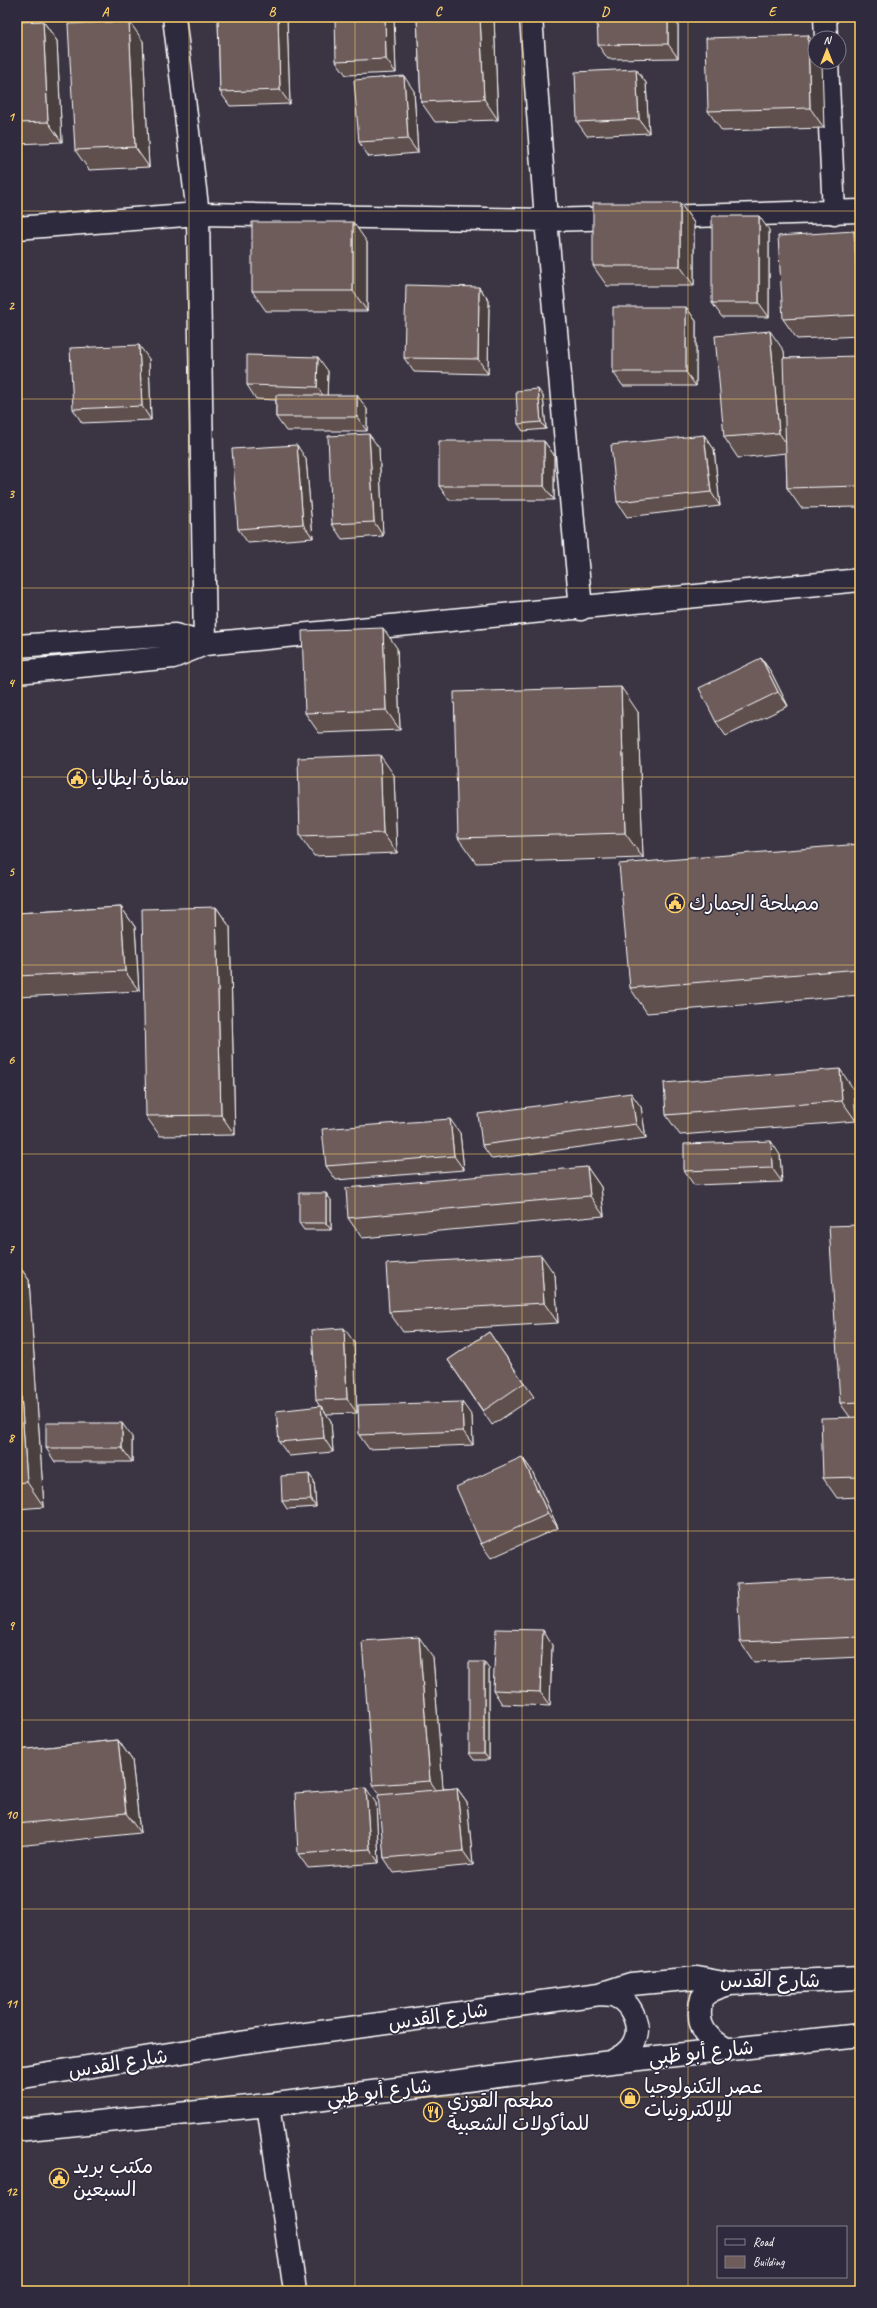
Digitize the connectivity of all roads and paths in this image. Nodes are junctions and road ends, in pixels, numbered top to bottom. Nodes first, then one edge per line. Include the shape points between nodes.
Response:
1 (174, 17) edge
2 (532, 17) edge
3 (825, 17) edge
4 (826, 30) edge
5 (827, 70) edge
6 (860, 212) edge
7 (834, 213) junction
8 (198, 214) junction
9 (546, 220) junction
10 (17, 228) edge
11 (860, 580) edge
12 (581, 609) junction
13 (205, 644) junction
14 (17, 646) edge
15 (17, 672) edge
16 (860, 1978) edge
17 (729, 1984) junction
18 (600, 1994) junction
19 (860, 2035) edge
20 (728, 2050) junction
21 (611, 2062) junction
22 (17, 2078) edge
23 (268, 2105) junction
24 (19, 2132) edge
25 (295, 2291) edge

1 - 8 street
2 - 9 street
3 - 4 street
5 - 7 street
6 - 7 street
7 - 9 street
8 - 9 street
8 - 10 street
8 - 13 street
9 - 12 street
11 - 12 street
12 - 13 street
13 - 14 street via 175,635
13 - 15 street via 173,657
16 - 17 street, شارع القدس
17 - 18 street, شارع القدس via 697,1978 663,1980 631,1984
17 - 20 street via 712,1990 702,1999 700,2012 702,2028 711,2040
18 - 21 street via 615,1996 626,2003 634,2015 637,2028 634,2043 626,2053
18 - 22 street, شارع القدس via 239,2043
19 - 20 street, شارع أبو ظبي
20 - 21 street, شارع أبو ظبي
21 - 23 street, شارع أبو ظبي
23 - 24 street, شارع أبو ظبي
23 - 25 street

